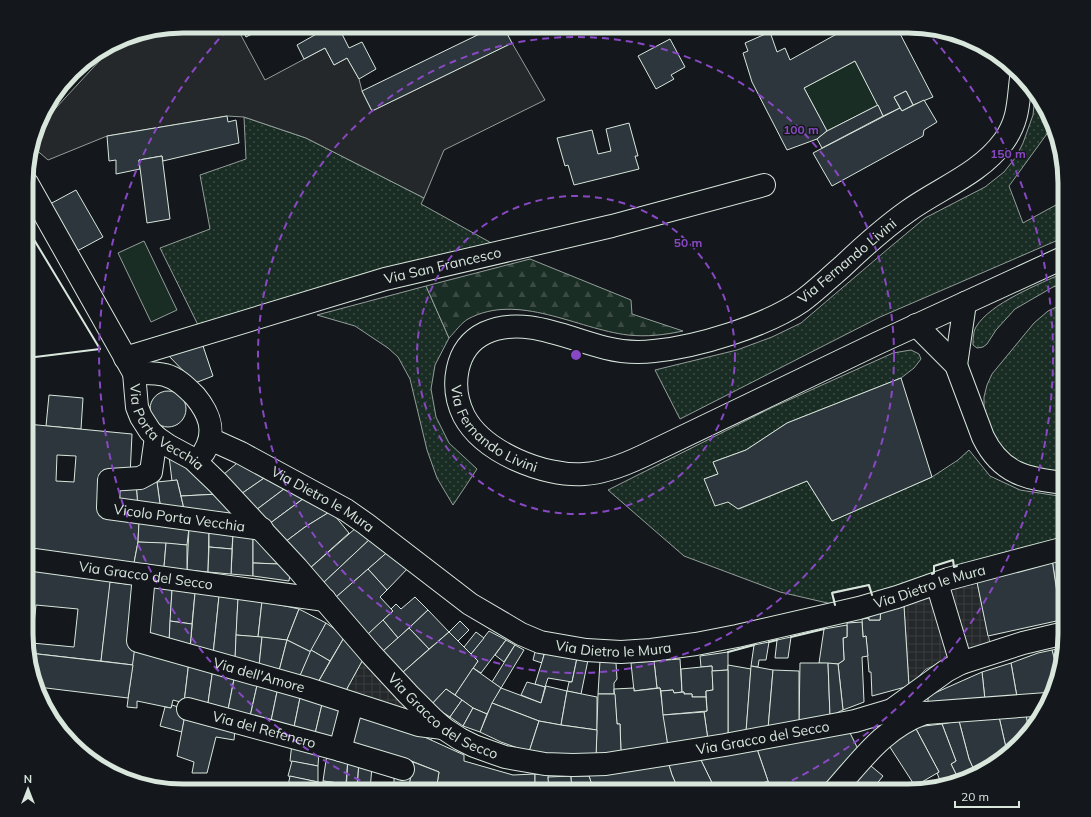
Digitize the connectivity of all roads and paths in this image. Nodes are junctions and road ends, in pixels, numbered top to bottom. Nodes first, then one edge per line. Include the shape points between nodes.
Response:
1 (1020, 87) edge
2 (764, 185) dead end
3 (33, 194) edge
4 (1058, 260) edge
5 (965, 303) junction
6 (916, 325) junction
7 (956, 365) junction
8 (130, 366) junction
9 (156, 437) junction
10 (210, 439) junction
11 (193, 459) junction
12 (1058, 482) edge
13 (262, 529) junction
14 (1058, 550) edge
15 (33, 561) edge
16 (144, 575) junction
17 (937, 583) junction
18 (324, 600) junction
19 (1058, 635) edge
20 (961, 663) junction
21 (352, 704) junction
22 (1041, 704) edge
23 (188, 709) dead end
24 (892, 710) junction
25 (926, 713) junction
26 (443, 728) junction
27 (340, 750) junction
28 (403, 769) dead end
29 (840, 784) edge

1 - 6 street, Via Fernando Livini via 1018,110 1013,126 988,160 902,215 817,289 785,312 712,339 647,352 613,349 538,328 499,328 478,337 467,347 457,370 456,390 459,404 469,425 498,449 541,468 564,474 590,474 617,467 643,456
2 - 8 street, Via San Francesco via 612,226 371,283 194,337
3 - 8 street, Via Porta Vecchia
4 - 5 street
5 - 6 street, Via Fernando Livini
5 - 7 street
6 - 7 street
7 - 12 street via 986,444 992,452 1016,473 1034,479
8 - 9 street, Via Porta Vecchia via 137,407 146,425
8 - 10 street via 148,373 164,374 184,385 206,411 210,422
9 - 11 street, Via Porta Vecchia
9 - 13 street, Vicolo Porta Vecchia via 151,472 140,478 109,480 108,508
10 - 11 street via 202,455
10 - 17 street, Via Dietro le Mura via 346,510 470,604 528,638 547,644 610,652 696,644 859,608
11 - 13 street, Via Porta Vecchia
13 - 18 street, Via Porta Vecchia
14 - 17 street, Via Dietro le Mura
15 - 16 street, Via Gracco del Secco
16 - 18 street, Via Gracco del Secco
16 - 21 street, Via dell'Amore via 138,641 282,681
17 - 20 street
18 - 26 street, Via Gracco del Secco via 408,694
19 - 20 street
20 - 24 street
21 - 26 street, Via dell'Amore via 419,725
21 - 27 street
22 - 25 street
23 - 27 street, Via del Refenero
24 - 25 street
24 - 26 street, Via Gracco del Secco via 855,721 817,728 591,765 545,764 505,757 467,742
25 - 29 street via 906,721 882,737
27 - 28 street, Via del Refenero

